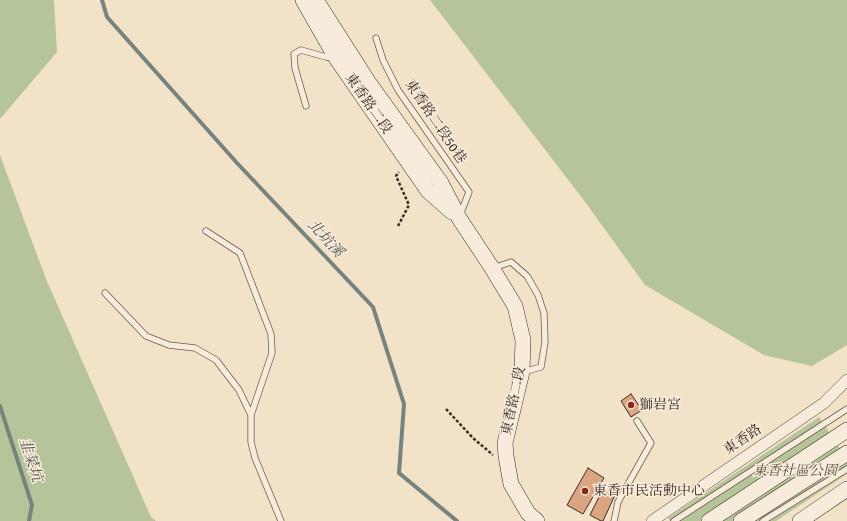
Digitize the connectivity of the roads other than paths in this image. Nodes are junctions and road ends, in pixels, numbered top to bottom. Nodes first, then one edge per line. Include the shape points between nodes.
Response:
1 (303, 0) edge
2 (316, 0) edge
3 (376, 38) dead end
4 (336, 58) junction
5 (306, 106) dead end
6 (459, 218) junction
7 (206, 231) dead end
8 (492, 268) junction
9 (105, 293) dead end
10 (522, 372) junction
11 (847, 380) edge
12 (847, 409) edge
13 (251, 415) junction
14 (637, 421) dead end
15 (847, 430) edge
16 (847, 453) edge
17 (847, 469) edge
18 (847, 489) edge
19 (281, 521) edge
20 (537, 521) edge
21 (614, 521) edge
22 (652, 521) edge
23 (674, 521) edge
24 (709, 521) edge
25 (741, 521) edge
26 (763, 521) edge
27 (800, 521) edge

1 - 4 street, 東香路二段
2 - 6 street, 東香路二段 via 369,83 441,183
3 - 6 lane, 東香路二段50巷 via 383,60 398,90 469,192
4 - 5 lane via 301,50 294,54
4 - 6 street, 東香路二段 via 428,191
6 - 8 street, 東香路二段
7 - 13 lane via 240,253 271,334 272,353
8 - 10 street, 東香路二段 via 515,306 523,340
8 - 10 lane via 511,262 527,276 538,295 544,314 545,342 541,367
9 - 13 lane via 146,336 169,344 195,348 216,360 239,390
10 - 20 street, 東香路二段 via 505,443 506,456 511,484 528,513
11 - 22 street, 東香路 via 824,403
12 - 23 lane
13 - 19 lane via 251,442 255,458
14 - 21 lane via 651,442 618,502
15 - 24 street
16 - 25 street
17 - 26 lane
18 - 27 street

